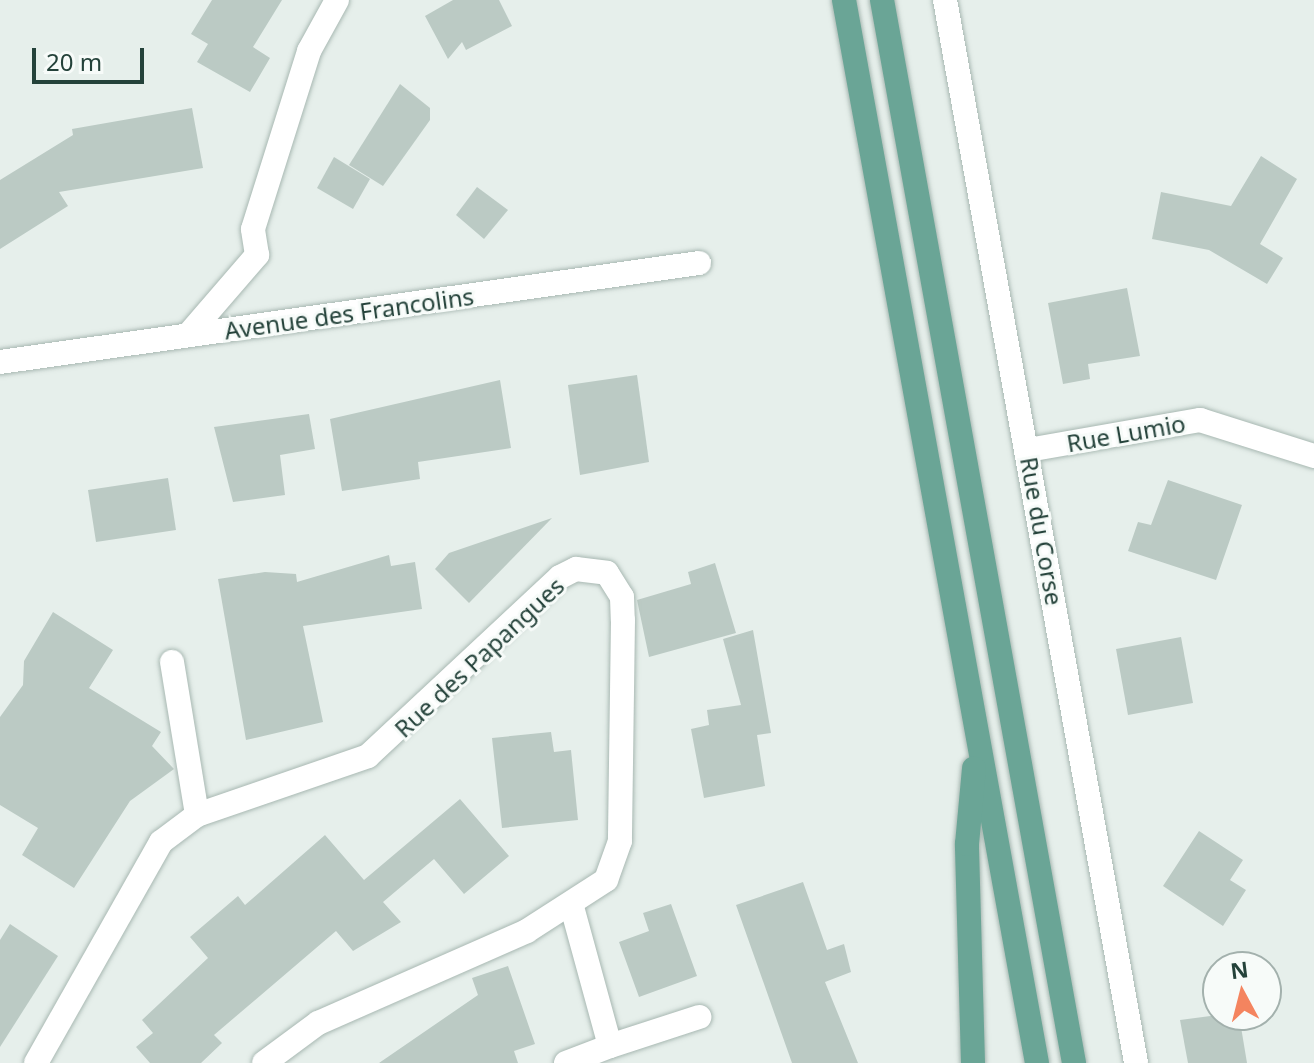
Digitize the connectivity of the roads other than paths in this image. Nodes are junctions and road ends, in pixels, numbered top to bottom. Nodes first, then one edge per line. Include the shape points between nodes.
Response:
1 (337, 0) edge
2 (844, 0) edge
3 (882, 0) edge
4 (945, 0) edge
5 (699, 263) dead end
6 (188, 335) junction
7 (0, 362) edge
8 (1028, 450) junction
9 (1314, 456) edge
10 (172, 662) dead end
11 (977, 738) junction
12 (197, 815) junction
13 (572, 907) junction
14 (699, 1017) dead end
15 (610, 1046) junction
16 (36, 1063) edge
17 (264, 1063) edge
18 (566, 1063) edge
19 (973, 1063) edge
20 (1037, 1063) edge
21 (1074, 1063) edge
22 (1136, 1063) edge

1 - 6 street via 309,51 253,229 257,255
2 - 11 main road
3 - 21 main road
4 - 8 street, Rue du Corse
5 - 6 street, Avenue des Francolins
6 - 7 street, Avenue des Francolins
8 - 9 street, Rue Lumio via 1200,420
8 - 22 street, Rue du Corse
10 - 12 street
11 - 19 main road via 967,844
11 - 20 main road
12 - 13 street, Rue des Papangues via 368,756 560,577 595,568 622,597 620,841 606,880
12 - 16 street, Rue des Papangues via 149,858
13 - 15 street
13 - 17 street, Rue des Papangues via 331,1016
14 - 15 street
15 - 18 street

